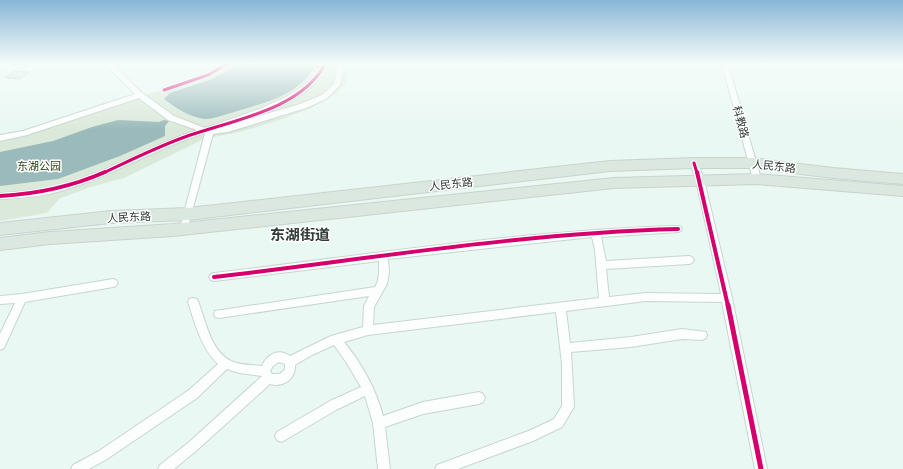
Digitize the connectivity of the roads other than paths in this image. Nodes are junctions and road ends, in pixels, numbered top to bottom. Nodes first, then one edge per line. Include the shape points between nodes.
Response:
1 (131, 86) edge
2 (309, 86) edge
3 (336, 86) edge
4 (731, 86) edge
5 (140, 95) junction
6 (207, 131) junction
7 (0, 138) edge
8 (694, 163) junction
9 (752, 163) junction
10 (757, 179) junction
11 (903, 179) edge
12 (700, 180) junction
13 (903, 191) edge
14 (0, 196) edge
15 (188, 214) junction
16 (184, 228) junction
17 (0, 229) edge
18 (678, 229) dead end
19 (596, 233) junction
20 (0, 244) edge
21 (383, 257) junction
22 (689, 260) dead end
23 (601, 265) junction
24 (214, 277) dead end
25 (113, 283) dead end
26 (377, 292) junction
27 (22, 298) junction
28 (727, 298) junction
29 (0, 300) edge
30 (193, 302) dead end
31 (604, 302) junction
32 (561, 306) junction
33 (219, 314) dead end
34 (368, 330) junction
35 (702, 334) dead end
36 (335, 339) junction
37 (0, 345) edge
38 (566, 348) junction
39 (290, 362) junction
40 (226, 363) junction
41 (267, 375) junction
42 (368, 389) junction
43 (478, 398) dead end
44 (379, 423) junction
45 (281, 436) dead end
46 (77, 469) edge
47 (164, 469) edge
48 (384, 469) edge
49 (441, 469) edge
50 (761, 469) edge

1 - 5 street
2 - 6 street via 290,99
3 - 6 street via 324,97 303,106 225,130
4 - 9 street, 科教路
5 - 6 street via 171,118
5 - 7 street via 24,133
6 - 14 street via 77,183 34,194
6 - 15 street
8 - 9 main road, 人民东路
8 - 12 street
8 - 15 main road, 人民东路 via 602,167
9 - 10 street, 科教路
9 - 11 main road, 人民东路
10 - 12 main road, 人民东路
10 - 13 main road, 人民东路
12 - 16 main road, 人民东路 via 614,183
12 - 28 street
15 - 16 street
15 - 17 main road, 人民东路 via 111,217
16 - 20 main road, 人民东路
18 - 19 street
19 - 21 street
19 - 23 street
21 - 24 street
21 - 26 street via 382,284
22 - 23 street
23 - 31 street
25 - 27 street
26 - 33 street
26 - 34 street via 369,306
27 - 29 street
27 - 37 street
28 - 31 street via 646,297
28 - 50 street
30 - 40 street via 213,350
31 - 32 street
32 - 34 street
32 - 38 street
34 - 36 street
35 - 38 street via 682,334
36 - 39 street
36 - 42 street
38 - 49 street via 568,407 558,423 533,435
39 - 41 street via 290,370 283,378 273,380
39 - 41 street via 283,357 269,362
40 - 41 street
40 - 46 street via 193,394 103,455
41 - 47 street via 192,447
42 - 44 street
42 - 45 street via 334,405
43 - 44 street via 423,408
44 - 48 street

